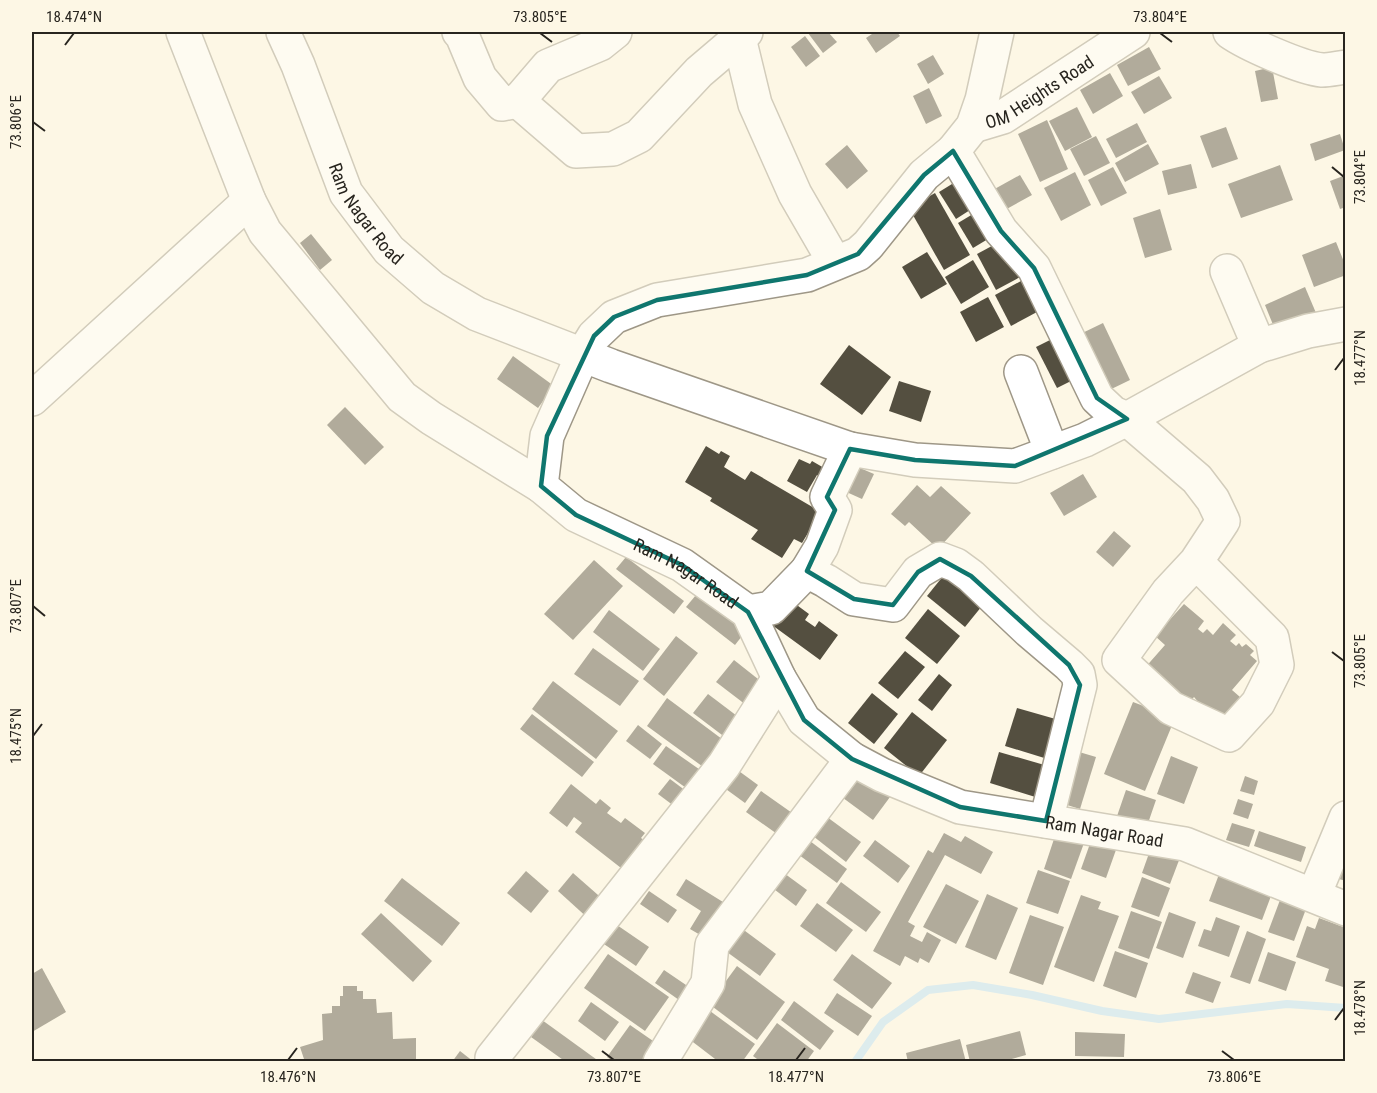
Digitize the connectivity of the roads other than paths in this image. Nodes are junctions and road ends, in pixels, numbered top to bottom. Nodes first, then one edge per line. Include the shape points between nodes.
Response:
1 (183, 32) edge
2 (283, 32) edge
3 (459, 32) edge
4 (615, 32) edge
5 (1132, 32) edge
6 (1230, 32) edge
7 (994, 33) edge
8 (743, 35) edge
9 (1346, 68) edge
10 (518, 101) junction
11 (963, 138) junction
12 (249, 201) junction
13 (835, 263) junction
14 (1227, 271) dead end
15 (1346, 324) edge
16 (1259, 346) junction
17 (583, 354) junction
18 (1021, 372) dead end
19 (32, 399) edge
20 (1127, 419) junction
21 (850, 449) junction
22 (1052, 452) junction
23 (541, 486) junction
24 (1196, 562) junction
25 (807, 571) junction
26 (748, 612) junction
27 (779, 678) junction
28 (852, 759) junction
29 (1346, 819) edge
30 (1046, 821) junction
31 (1314, 895) junction
32 (1346, 909) edge
33 (495, 1062) edge
34 (660, 1062) edge

1 - 12 street, Ram Nagar Road
2 - 17 street, Ram Nagar Road via 346,194 389,250 433,288 477,314
3 - 10 street via 480,78 502,104
4 - 10 street via 600,44 548,66
5 - 11 street, OM Heights Road via 1003,117
6 - 9 street via 1280,57 1321,70
7 - 11 street via 982,100
8 - 10 street via 699,72 639,136 613,149 576,151
8 - 13 street via 755,104 795,194
11 - 13 street via 924,175 868,245 858,254
11 - 20 street via 1001,231 1034,268 1097,398 1113,413
12 - 19 street
12 - 23 street, Ram Nagar Road via 265,232 402,397
13 - 17 street via 807,275 657,300 614,317 594,336
14 - 16 street
15 - 16 street, Ram Nagar Road
16 - 20 street, Ram Nagar Road
17 - 21 street, Ram Nagar Road
17 - 23 street via 547,436
18 - 22 street
20 - 22 street, Ram Nagar Road
20 - 24 street via 1197,479 1213,500 1223,521
21 - 22 street, Ram Nagar Road via 915,460 1015,466
21 - 25 street via 827,496 835,510 822,546
23 - 26 street, Ram Nagar Road via 576,515 682,565
24 - 24 street via 1272,638 1277,665 1258,703 1229,735 1171,708 1119,660 1168,592
25 - 26 street via 771,608
25 - 30 street via 854,599 893,605 918,572 940,559 956,565 1078,674 1080,685
26 - 27 street, Ram Nagar Road
27 - 28 street, Ram Nagar Road via 804,720
27 - 33 street via 724,765 492,1058
28 - 30 street, Ram Nagar Road via 960,807
28 - 34 street via 712,945 708,982
29 - 31 street
30 - 31 street, Ram Nagar Road via 1185,844
31 - 32 street, Ram Nagar Road

